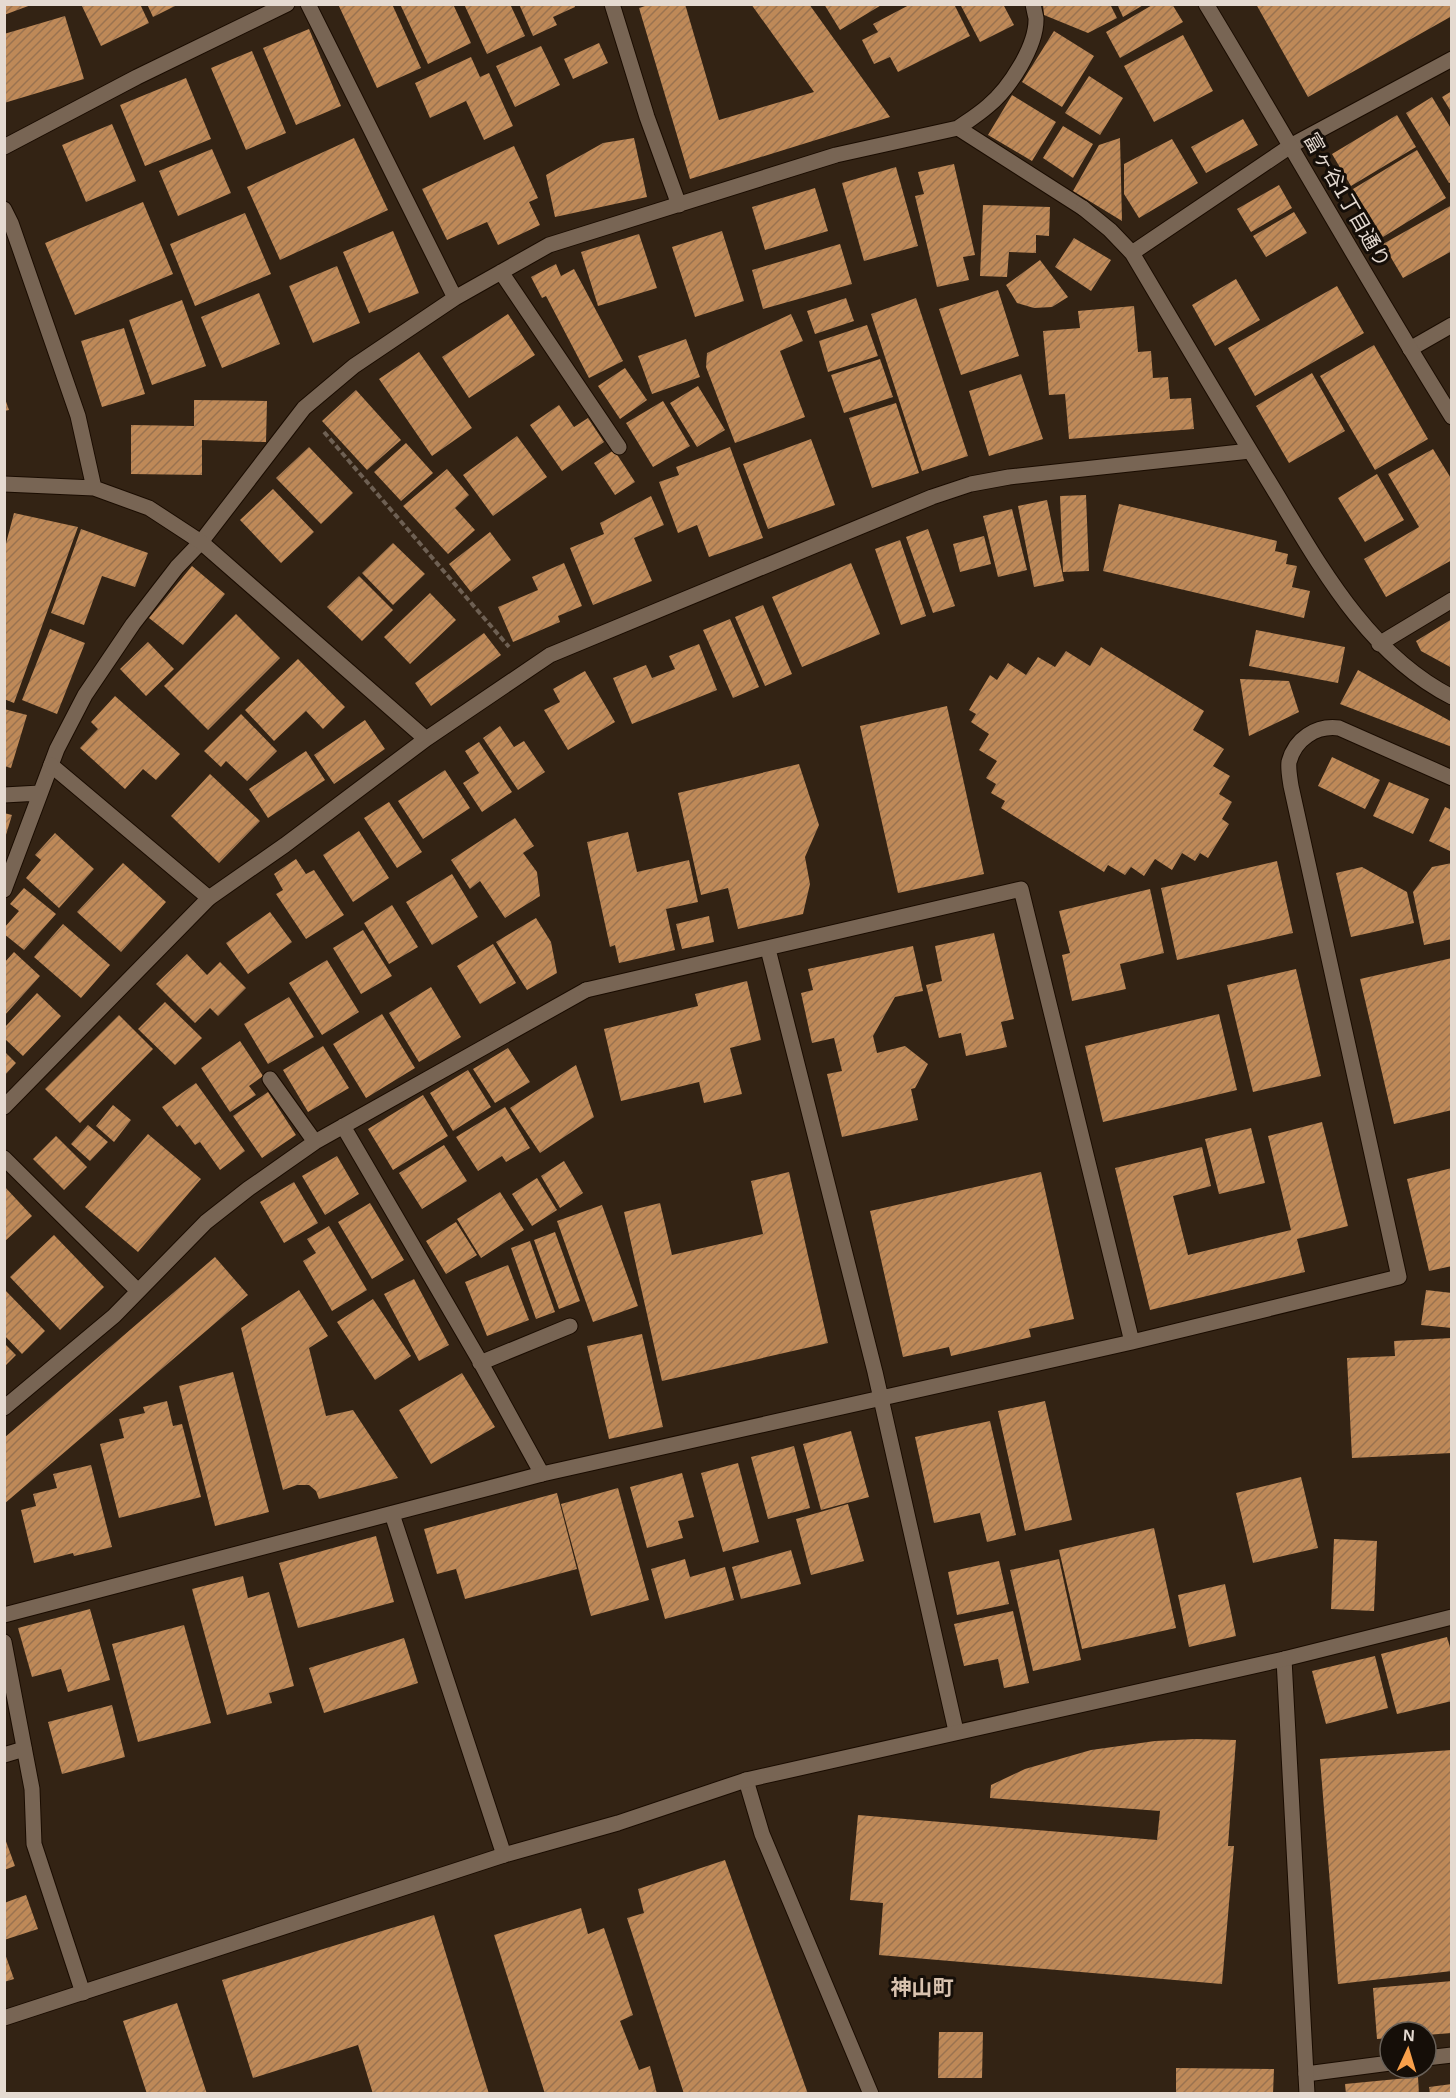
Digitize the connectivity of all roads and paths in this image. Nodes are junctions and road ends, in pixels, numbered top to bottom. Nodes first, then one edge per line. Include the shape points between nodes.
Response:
1 (287, 4) edge
2 (308, 4) edge
3 (612, 4) edge
4 (1033, 4) edge
5 (1206, 4) edge
6 (1452, 59) edge
7 (958, 128) junction
8 (1292, 145) junction
9 (4, 147) edge
10 (679, 205) junction
11 (4, 209) edge
12 (1132, 253) junction
13 (501, 272) junction
14 (455, 298) junction
15 (1452, 325) edge
16 (1410, 349) junction
17 (304, 408) junction
18 (1452, 417) edge
19 (619, 447) dead end
20 (1250, 451) junction
21 (4, 484) edge
22 (94, 488) junction
23 (201, 542) junction
24 (1452, 600) edge
25 (1379, 644) junction
26 (528, 670) junction
27 (1452, 697) edge
28 (426, 739) junction
29 (51, 765) junction
30 (1452, 778) edge
31 (40, 793) junction
32 (4, 795) edge
33 (4, 890) edge
34 (209, 898) junction
35 (768, 949) junction
36 (270, 1079) dead end
37 (4, 1107) edge
38 (343, 1126) junction
39 (315, 1142) junction
40 (4, 1158) edge
41 (138, 1291) junction
42 (570, 1326) dead end
43 (1132, 1342) junction
44 (480, 1363) junction
45 (881, 1397) junction
46 (4, 1408) edge
47 (542, 1474) junction
48 (392, 1514) junction
49 (4, 1615) edge
50 (1452, 1617) edge
51 (4, 1641) edge
52 (1284, 1659) junction
53 (957, 1731) junction
54 (24, 1749) junction
55 (4, 1755) edge
56 (746, 1780) junction
57 (504, 1855) junction
58 (84, 1993) junction
59 (4, 2018) edge
60 (1378, 2065) edge
61 (1306, 2074) junction
62 (871, 2094) edge
63 (1307, 2094) edge

1 - 9 street
2 - 14 street
3 - 10 street
4 - 7 street via 1036,19 1027,54 989,106
5 - 8 street, 富ヶ谷1丁目通り
6 - 8 street
7 - 10 street via 836,155
7 - 12 street via 1083,208
8 - 12 street
8 - 16 street, 富ヶ谷1丁目通り
10 - 13 street via 549,245
11 - 22 street via 78,416
12 - 20 street
13 - 14 street
13 - 19 street
14 - 17 street via 354,366
15 - 16 street
16 - 18 street, 富ヶ谷1丁目通り
17 - 23 street
17 - 26 path
20 - 25 street via 1330,580
20 - 26 street via 971,484 932,496 561,650
21 - 22 street
22 - 23 street via 149,508
23 - 28 street
23 - 29 street via 162,586 91,686
24 - 25 street
25 - 27 street via 1432,687
26 - 28 street
28 - 34 street
29 - 31 street
29 - 34 street
30 - 43 street via 1327,726 1314,730 1297,746 1289,764 1399,1276
31 - 32 street
31 - 33 street
34 - 37 street
35 - 38 street via 586,990
35 - 43 street via 1021,889
35 - 45 street
36 - 39 street
38 - 39 street
38 - 44 street
39 - 41 street via 206,1222
40 - 41 street
41 - 46 street via 114,1316
42 - 44 street
43 - 45 street
44 - 47 street
45 - 47 street
45 - 53 street
47 - 48 street
48 - 49 street
48 - 57 street
50 - 52 street
51 - 54 street
52 - 53 street
52 - 61 street
53 - 56 street
54 - 55 street
54 - 58 street via 33,1789 34,1844
56 - 57 street via 618,1823
56 - 62 street via 762,1834
57 - 58 street
58 - 59 street
60 - 61 street
61 - 63 street

